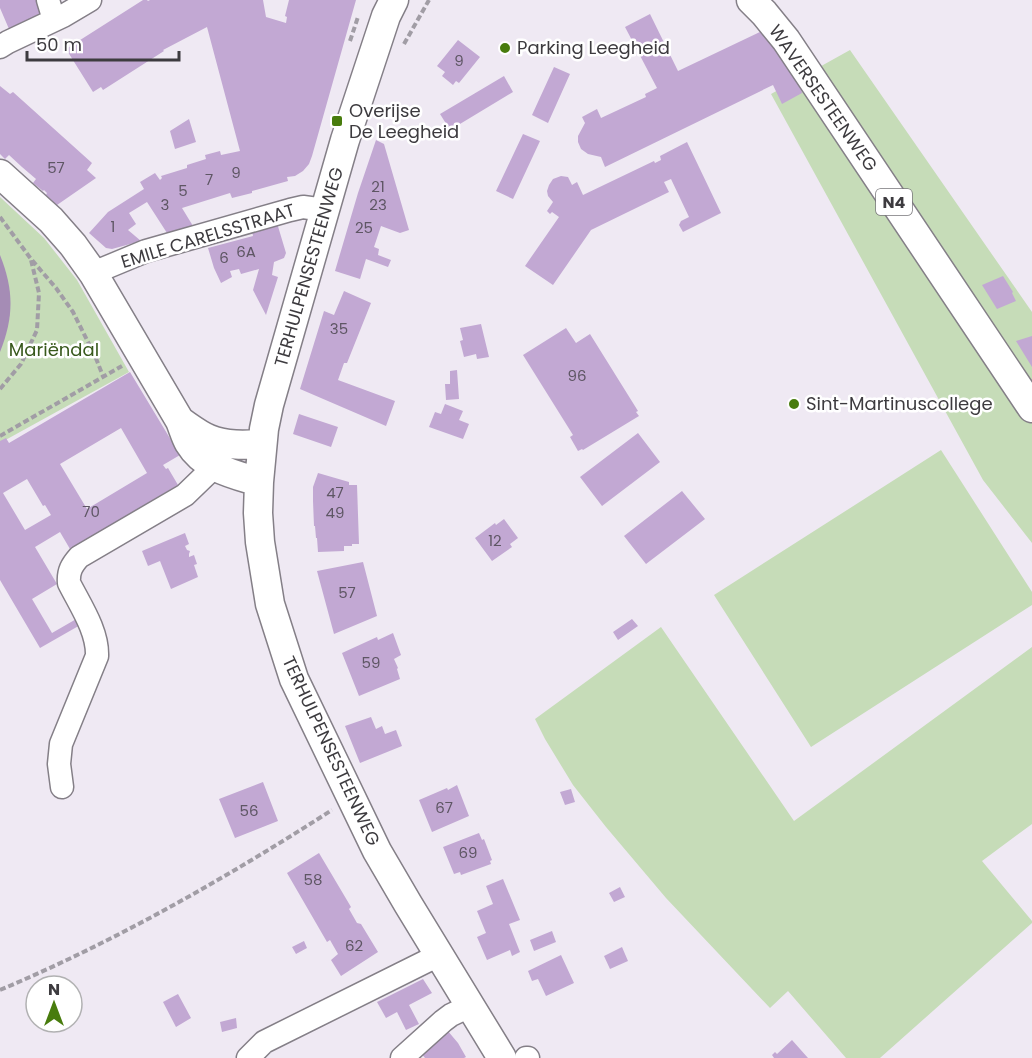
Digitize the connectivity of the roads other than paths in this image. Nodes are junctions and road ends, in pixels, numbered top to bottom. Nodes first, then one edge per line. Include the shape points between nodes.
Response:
1 (90, 0) edge
2 (394, 0) edge
3 (751, 0) edge
4 (51, 10) edge
5 (0, 47) edge
6 (0, 174) edge
7 (325, 210) junction
8 (93, 273) junction
9 (1032, 408) edge
10 (180, 421) junction
11 (262, 444) junction
12 (214, 467) junction
13 (259, 482) junction
14 (62, 787) dead end
15 (439, 955) junction
16 (470, 1006) junction
17 (248, 1058) edge
18 (402, 1058) edge
19 (502, 1058) edge

1 - 4 street
2 - 7 main road, TERHULPENSESTEENWEG via 348,130
3 - 9 main road, WAVERSESTEENWEG / N4 via 786,40
4 - 5 street
6 - 8 main road via 51,220
7 - 8 street, EMILE CARELSSTRAAT via 290,210 146,251
7 - 11 main road, TERHULPENSESTEENWEG via 269,405
8 - 10 main road
10 - 11 main road via 208,439
10 - 12 main road via 189,443
11 - 13 main road, TERHULPENSESTEENWEG
12 - 13 main road
12 - 14 street via 185,495 79,557 71,567 69,583 98,645 61,744
13 - 15 main road, TERHULPENSESTEENWEG via 260,542 270,604 294,679 377,851
15 - 16 main road, TERHULPENSESTEENWEG
15 - 17 street via 264,1042
16 - 18 street via 443,1021
16 - 19 main road, TERHULPENSESTEENWEG

